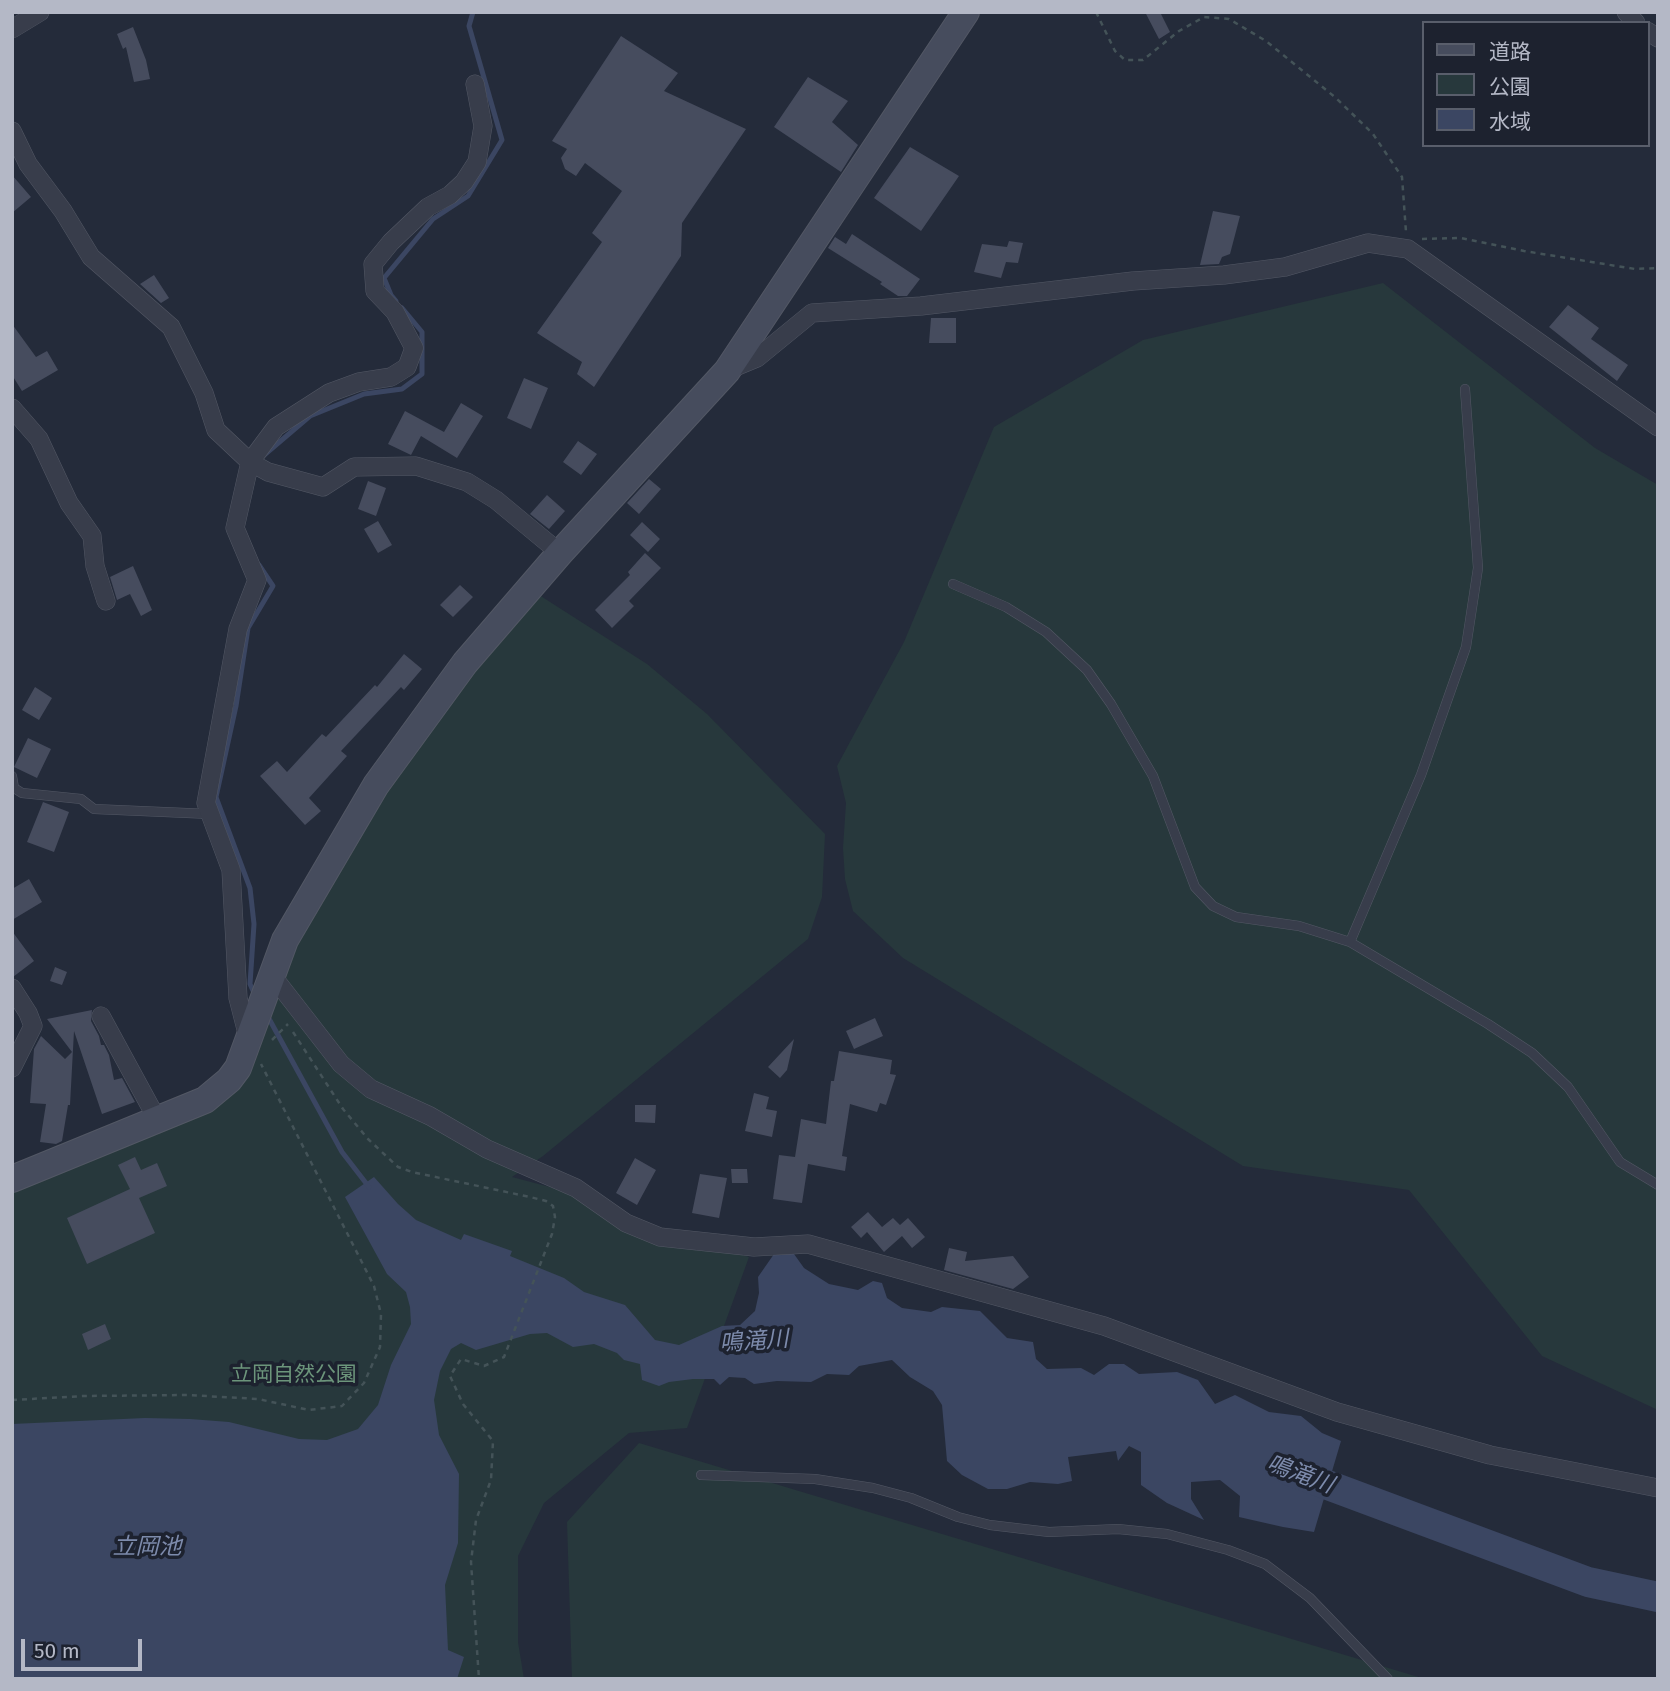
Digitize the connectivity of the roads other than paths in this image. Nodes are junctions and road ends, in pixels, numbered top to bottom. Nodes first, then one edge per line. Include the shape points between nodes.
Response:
1 (40, 12) edge
2 (966, 12) edge
3 (12, 29) edge
4 (475, 84) dead end
5 (12, 131) edge
6 (727, 371) junction
7 (1465, 389) dead end
8 (12, 408) edge
9 (1658, 427) edge
10 (250, 462) junction
11 (560, 553) junction
12 (953, 584) dead end
13 (106, 601) dead end
14 (12, 776) edge
15 (210, 814) junction
16 (1350, 942) junction
17 (269, 983) junction
18 (12, 988) edge
19 (101, 1016) dead end
20 (248, 1037) junction
21 (12, 1068) edge
22 (157, 1119) junction
23 (12, 1179) edge
24 (1658, 1185) edge
25 (701, 1475) dead end
26 (1658, 1488) edge
27 (1388, 1679) edge

1 - 3 street
2 - 6 street
4 - 10 street via 483,125 477,162 464,182 428,207 373,264 375,291 395,312 414,348 407,367 391,377 329,393 276,427
5 - 10 street via 28,164 91,257 171,327 204,393 216,430
6 - 9 street via 757,358 812,313 1224,275 1285,267 1368,243 1408,249
6 - 11 street
7 - 16 lane via 1478,568 1466,647 1421,775
8 - 13 street via 39,439 69,503 92,536
10 - 11 street via 268,472 323,487 354,467 416,466 467,482
10 - 15 street via 235,528 257,580 238,629 206,803
11 - 17 street via 465,663 376,785 296,919
12 - 16 lane via 1006,607 1045,632 1087,670 1153,776 1195,887 1213,906 1236,917 1299,926
14 - 15 lane via 14,788 22,793 81,799 94,809
15 - 20 street via 231,870 238,998
16 - 24 lane via 1532,1053 1568,1087 1620,1163
17 - 20 street
17 - 26 street via 341,1064 371,1089 487,1149 576,1188 626,1223 660,1237 754,1247 808,1244 1104,1326 1350,1415 1490,1455
18 - 21 street via 33,1026
19 - 22 street
20 - 22 street via 238,1068 219,1089 205,1100
22 - 23 street
25 - 27 lane via 815,1479 873,1488 990,1525 1049,1532 1143,1531 1228,1550 1265,1564 1310,1598

